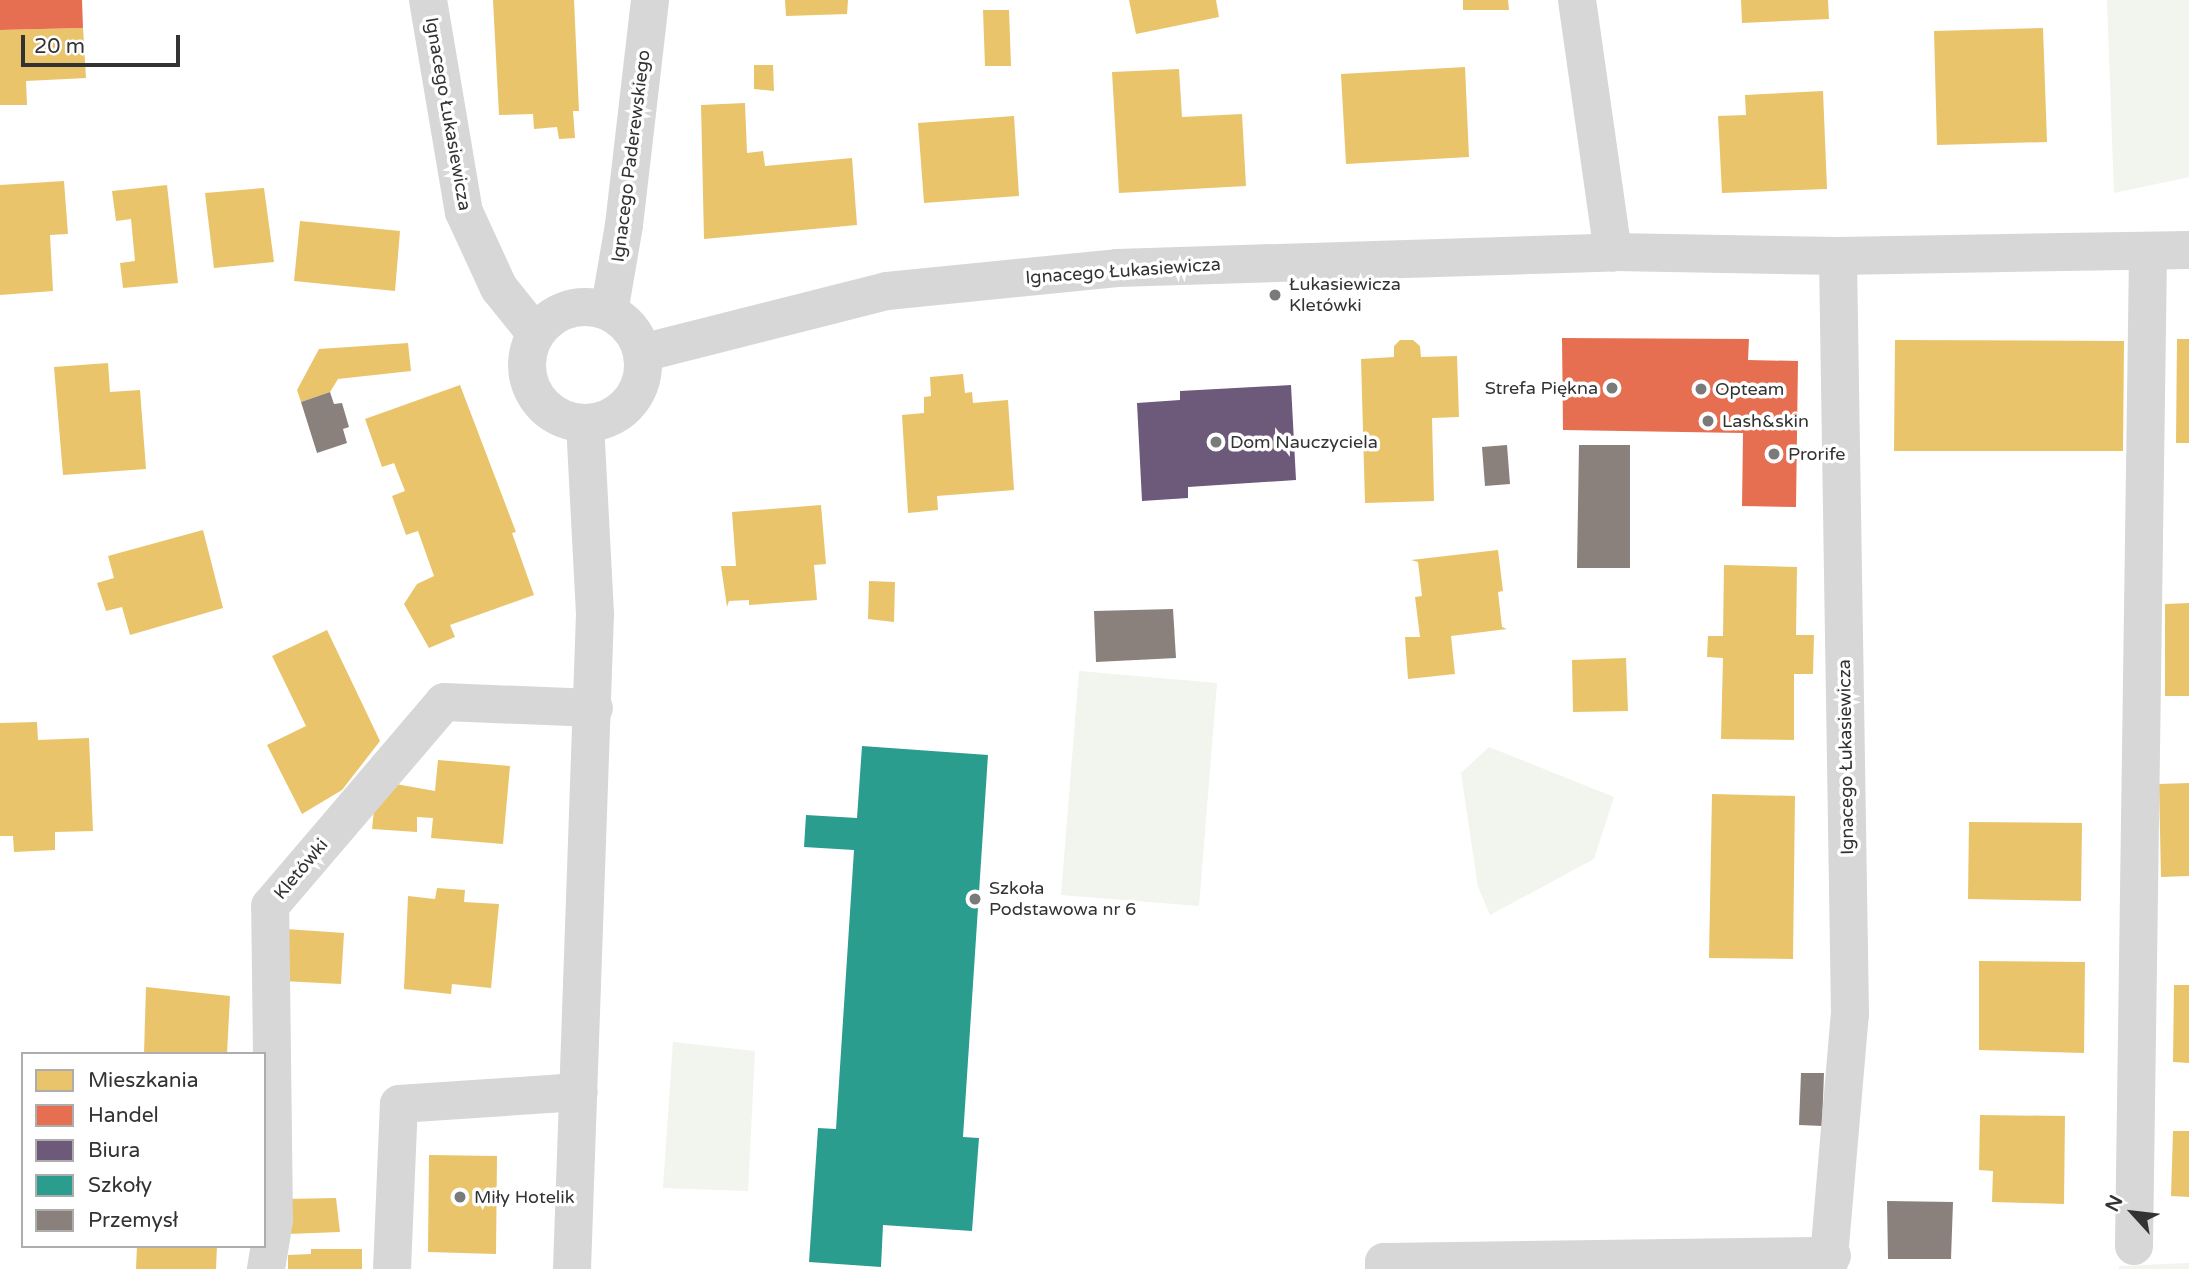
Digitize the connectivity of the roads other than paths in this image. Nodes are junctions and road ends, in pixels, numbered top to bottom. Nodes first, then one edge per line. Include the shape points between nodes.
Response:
1 (428, 0) edge
2 (650, 0) edge
3 (1577, 0) edge
4 (2189, 250) edge
5 (2148, 251) junction
6 (1613, 252) junction
7 (1838, 257) junction
8 (609, 312) junction
9 (536, 334) junction
10 (642, 353) junction
11 (585, 424) junction
12 (594, 708) junction
13 (579, 1092) junction
14 (2134, 1246) dead end
15 (1830, 1263) edge
16 (266, 1269) edge
17 (392, 1269) edge
18 (572, 1269) edge
19 (1384, 1269) edge

1 - 9 street, Ignacego Łukasiewicza via 464,212 499,288
2 - 8 street, Ignacego Paderewskiego via 624,225
3 - 6 street
4 - 5 street, Ignacego Łukasiewicza
5 - 7 street, Ignacego Łukasiewicza
5 - 14 street
6 - 7 street, Ignacego Łukasiewicza
6 - 10 street, Ignacego Łukasiewicza via 1117,268 887,291
7 - 15 street, Ignacego Łukasiewicza via 1850,1014
8 - 9 street via 576,307 546,321
8 - 10 street via 624,322
9 - 11 street via 528,350 530,385 551,413
10 - 11 street via 640,382 625,407
11 - 12 street via 594,541
12 - 13 street
12 - 16 street, Kletówki via 444,702 270,906 274,1220
13 - 17 street via 399,1104
13 - 18 street
15 - 19 street via 1384,1262

